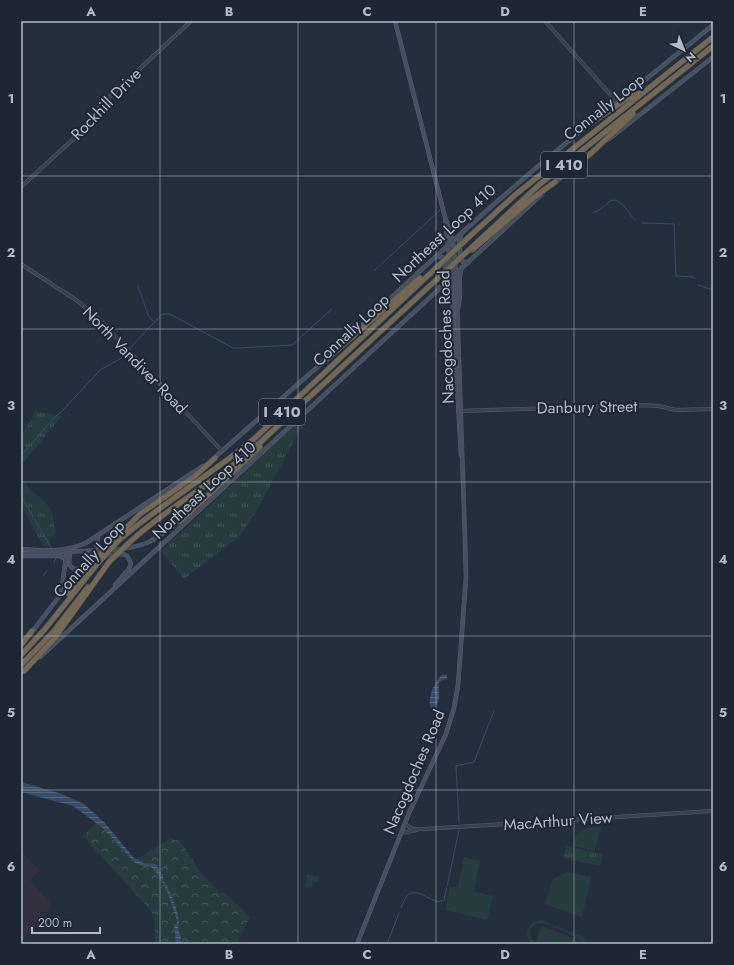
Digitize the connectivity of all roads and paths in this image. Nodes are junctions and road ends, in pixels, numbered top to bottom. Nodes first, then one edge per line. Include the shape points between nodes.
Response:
1 (191, 21) edge
2 (395, 21) edge
3 (544, 21) edge
4 (713, 25) edge
5 (713, 36) edge
6 (713, 46) edge
7 (713, 58) edge
8 (661, 88) junction
9 (645, 91) junction
10 (617, 102) junction
11 (590, 124) junction
12 (588, 156) junction
13 (555, 182) junction
14 (21, 187) edge
15 (445, 218) junction
16 (450, 228) junction
17 (462, 232) junction
18 (453, 241) junction
19 (449, 244) junction
20 (471, 249) junction
21 (437, 256) junction
22 (469, 261) junction
23 (21, 264) edge
24 (462, 266) junction
25 (435, 269) junction
26 (456, 272) junction
27 (451, 276) junction
28 (441, 286) junction
29 (452, 292) junction
30 (457, 311) junction
31 (321, 364) junction
32 (713, 410) edge
33 (461, 411) junction
34 (291, 415) junction
35 (222, 452) junction
36 (215, 458) junction
37 (462, 458) junction
38 (227, 485) junction
39 (180, 521) junction
40 (100, 535) junction
41 (21, 549) edge
42 (106, 550) junction
43 (68, 551) junction
44 (21, 554) edge
45 (65, 559) junction
46 (109, 562) junction
47 (79, 569) junction
48 (60, 595) junction
49 (106, 597) junction
50 (56, 616) junction
51 (32, 631) joint
52 (21, 644) edge
53 (21, 655) edge
54 (21, 665) edge
55 (23, 673) edge
56 (713, 811) edge
57 (405, 824) junction
58 (419, 830) junction
59 (401, 833) junction
60 (357, 944) edge

1 - 14 street, Rockhill Drive via 102,104 82,130
2 - 15 main road, Nacogdoches Road
3 - 10 street
4 - 10 main road, Northeast Loop 410
5 - 9 highway, Connally Loop / I 410
6 - 8 highway, Connally Loop / I 410
7 - 12 main road, Northeast Loop 410
8 - 12 highway
8 - 20 highway, Connally Loop / I 410 via 540,184
9 - 11 highway via 629,97
9 - 25 highway, Connally Loop / I 410, bridge via 515,195
10 - 11 main road, Northeast Loop 410
11 - 17 main road, Northeast Loop 410 via 530,171
12 - 13 main road, Northeast Loop 410
13 - 20 highway
13 - 22 main road, Northeast Loop 410
15 - 16 main road, Nacogdoches Road
15 - 19 main road, Nacogdoches Road
16 - 17 main road via 455,232
16 - 18 main road, Nacogdoches Road
17 - 18 main road, Northeast Loop 410
17 - 22 main road via 459,242 461,260
18 - 19 main road, Northeast Loop 410
18 - 26 main road, Nacogdoches Road
19 - 21 main road, Northeast Loop 410
19 - 27 main road, Nacogdoches Road
20 - 34 highway, Connally Loop / I 410, bridge
21 - 28 main road via 444,258 446,275
21 - 31 main road, Northeast Loop 410
22 - 24 main road, Northeast Loop 410
23 - 35 street, North Vandiver Road via 86,308
24 - 26 main road, Northeast Loop 410
24 - 30 main road via 461,295
25 - 31 highway via 405,290
25 - 50 highway, Connally Loop / I 410, bridge via 255,438 118,541
26 - 27 main road, Northeast Loop 410
26 - 30 main road, Nacogdoches Road
27 - 28 main road, Northeast Loop 410
27 - 29 main road, Nacogdoches Road
28 - 29 main road via 448,287
28 - 38 main road, Northeast Loop 410
29 - 37 main road, Nacogdoches Road
30 - 33 main road, Nacogdoches Road
31 - 35 main road, Northeast Loop 410
32 - 33 street, Danbury Street via 676,410 640,405
33 - 37 main road, Nacogdoches Road
34 - 39 highway via 236,471
34 - 46 highway, Connally Loop / I 410, bridge via 236,464 164,514
35 - 36 main road, Northeast Loop 410
36 - 40 main road, Northeast Loop 410
36 - 50 highway, bridge via 195,476 140,514 91,564
37 - 57 main road, Nacogdoches Road via 466,578 458,685 446,734
38 - 39 main road
38 - 49 main road, Northeast Loop 410
39 - 42 main road via 156,540 145,545
40 - 42 main road via 96,545
40 - 43 main road, Northeast Loop 410
41 - 43 main road
42 - 43 main road
43 - 44 main road
43 - 45 main road
43 - 47 main road via 69,565
44 - 45 main road via 31,557 60,556
45 - 48 main road
46 - 54 highway, Connally Loop / I 410 via 53,632
46 - 55 highway via 58,633
47 - 48 main road
47 - 49 main road via 92,557 123,554 127,556 131,563 129,569
48 - 51 main road
49 - 55 main road, Northeast Loop 410
50 - 53 highway, Connally Loop / I 410
51 - 52 highway
56 - 58 street, MacArthur View
57 - 58 street, MacArthur View
57 - 59 main road, Nacogdoches Road
58 - 59 street
59 - 60 main road, Nacogdoches Road

